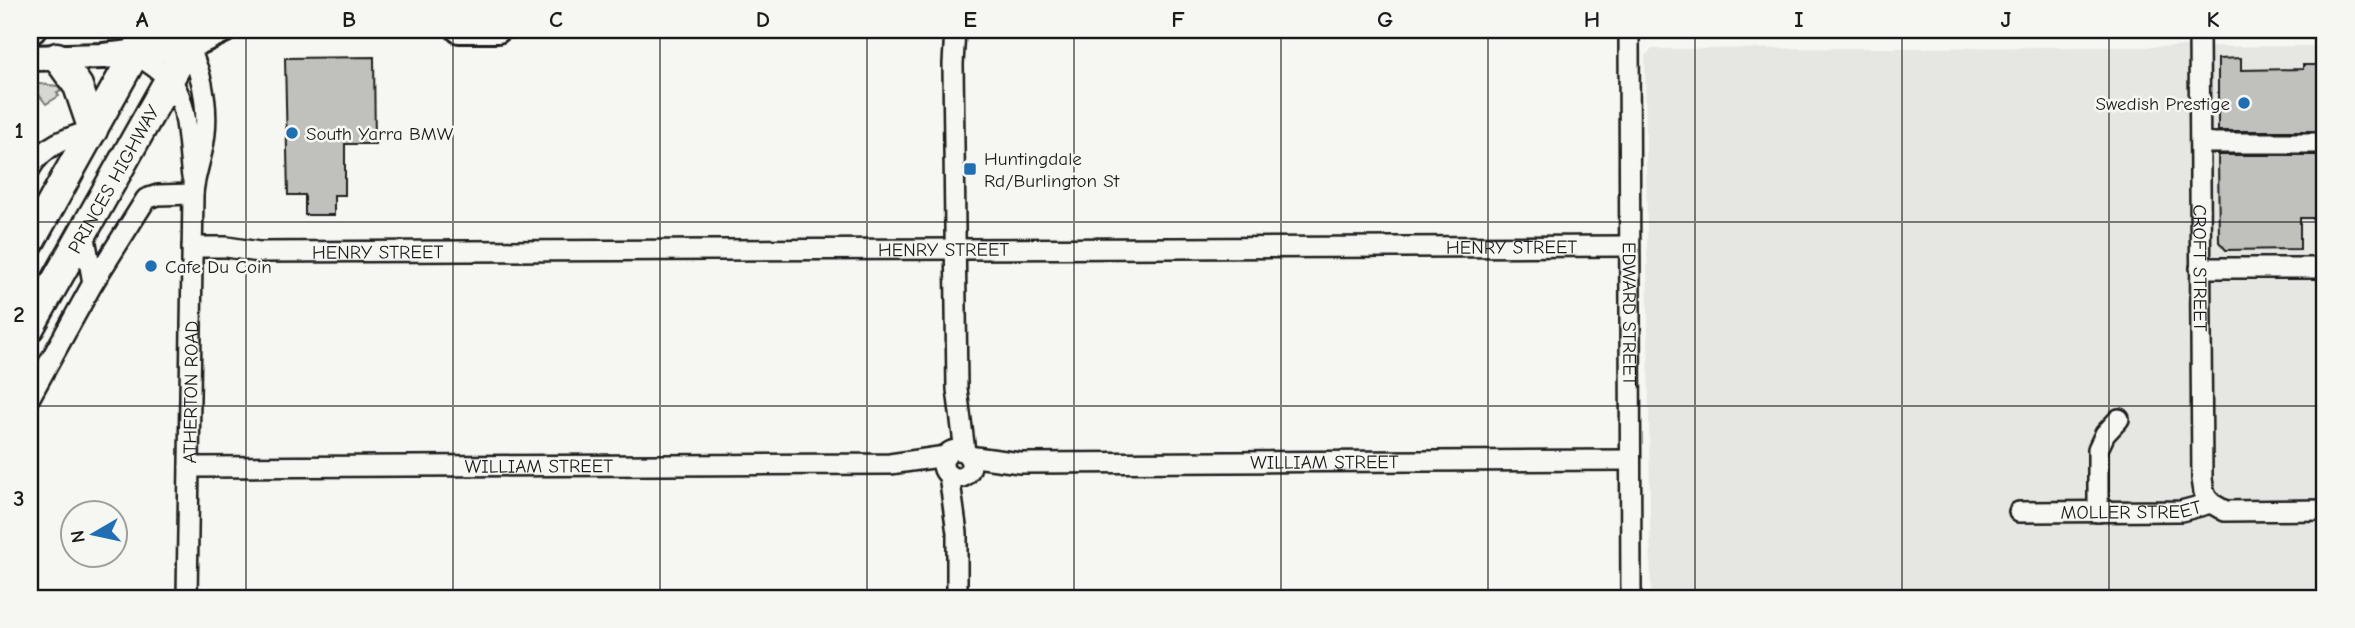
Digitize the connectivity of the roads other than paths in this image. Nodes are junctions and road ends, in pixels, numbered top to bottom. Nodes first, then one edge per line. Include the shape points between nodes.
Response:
1 (224, 30) edge
2 (459, 30) edge
3 (478, 30) edge
4 (498, 30) edge
5 (955, 30) edge
6 (1629, 30) edge
7 (2199, 30) edge
8 (192, 38) edge
9 (141, 41) edge
10 (44, 58) edge
11 (170, 80) junction
12 (93, 130) junction
13 (2200, 143) junction
14 (2325, 143) edge
15 (30, 169) edge
16 (193, 190) junction
17 (84, 232) junction
18 (30, 242) edge
19 (1629, 246) junction
20 (955, 249) junction
21 (192, 252) junction
22 (2200, 268) junction
23 (2325, 268) edge
24 (93, 284) junction
25 (30, 327) edge
26 (30, 397) edge
27 (2119, 419) dead end
28 (1630, 460) junction
29 (957, 464) junction
30 (189, 467) junction
31 (2211, 503) junction
32 (2325, 510) edge
33 (2019, 512) dead end
34 (2098, 512) junction
35 (187, 598) edge
36 (957, 598) edge
37 (1631, 598) edge

1 - 8 main road
2 - 3 main road
3 - 4 main road
5 - 20 street
6 - 19 street, EDWARD STREET
7 - 13 street, CROFT STREET
8 - 9 main road
8 - 11 highway, PRINCES HIGHWAY
8 - 16 street, ATHERTON ROAD via 205,114
9 - 10 main road
9 - 11 street
9 - 12 highway
10 - 12 highway via 78,86
11 - 16 street, ATHERTON ROAD via 184,116
11 - 17 highway, PRINCES HIGHWAY
12 - 15 street via 48,148
12 - 18 highway
13 - 14 street
13 - 22 street, CROFT STREET
16 - 21 street, ATHERTON ROAD
16 - 24 street via 148,197
17 - 24 street
17 - 25 highway, PRINCES HIGHWAY
19 - 20 street, HENRY STREET
19 - 28 street, EDWARD STREET
20 - 21 street, HENRY STREET via 259,252 227,247
20 - 29 street
21 - 30 street, ATHERTON ROAD
22 - 23 street
22 - 31 street, CROFT STREET via 2202,479
24 - 26 street
27 - 34 street via 2098,449
28 - 29 street, WILLIAM STREET
28 - 37 street, EDWARD STREET
29 - 30 street, WILLIAM STREET
29 - 36 street
30 - 35 street, ATHERTON ROAD
31 - 32 street, MOLLER STREET via 2225,510
31 - 34 street, MOLLER STREET via 2180,511
33 - 34 street, MOLLER STREET

